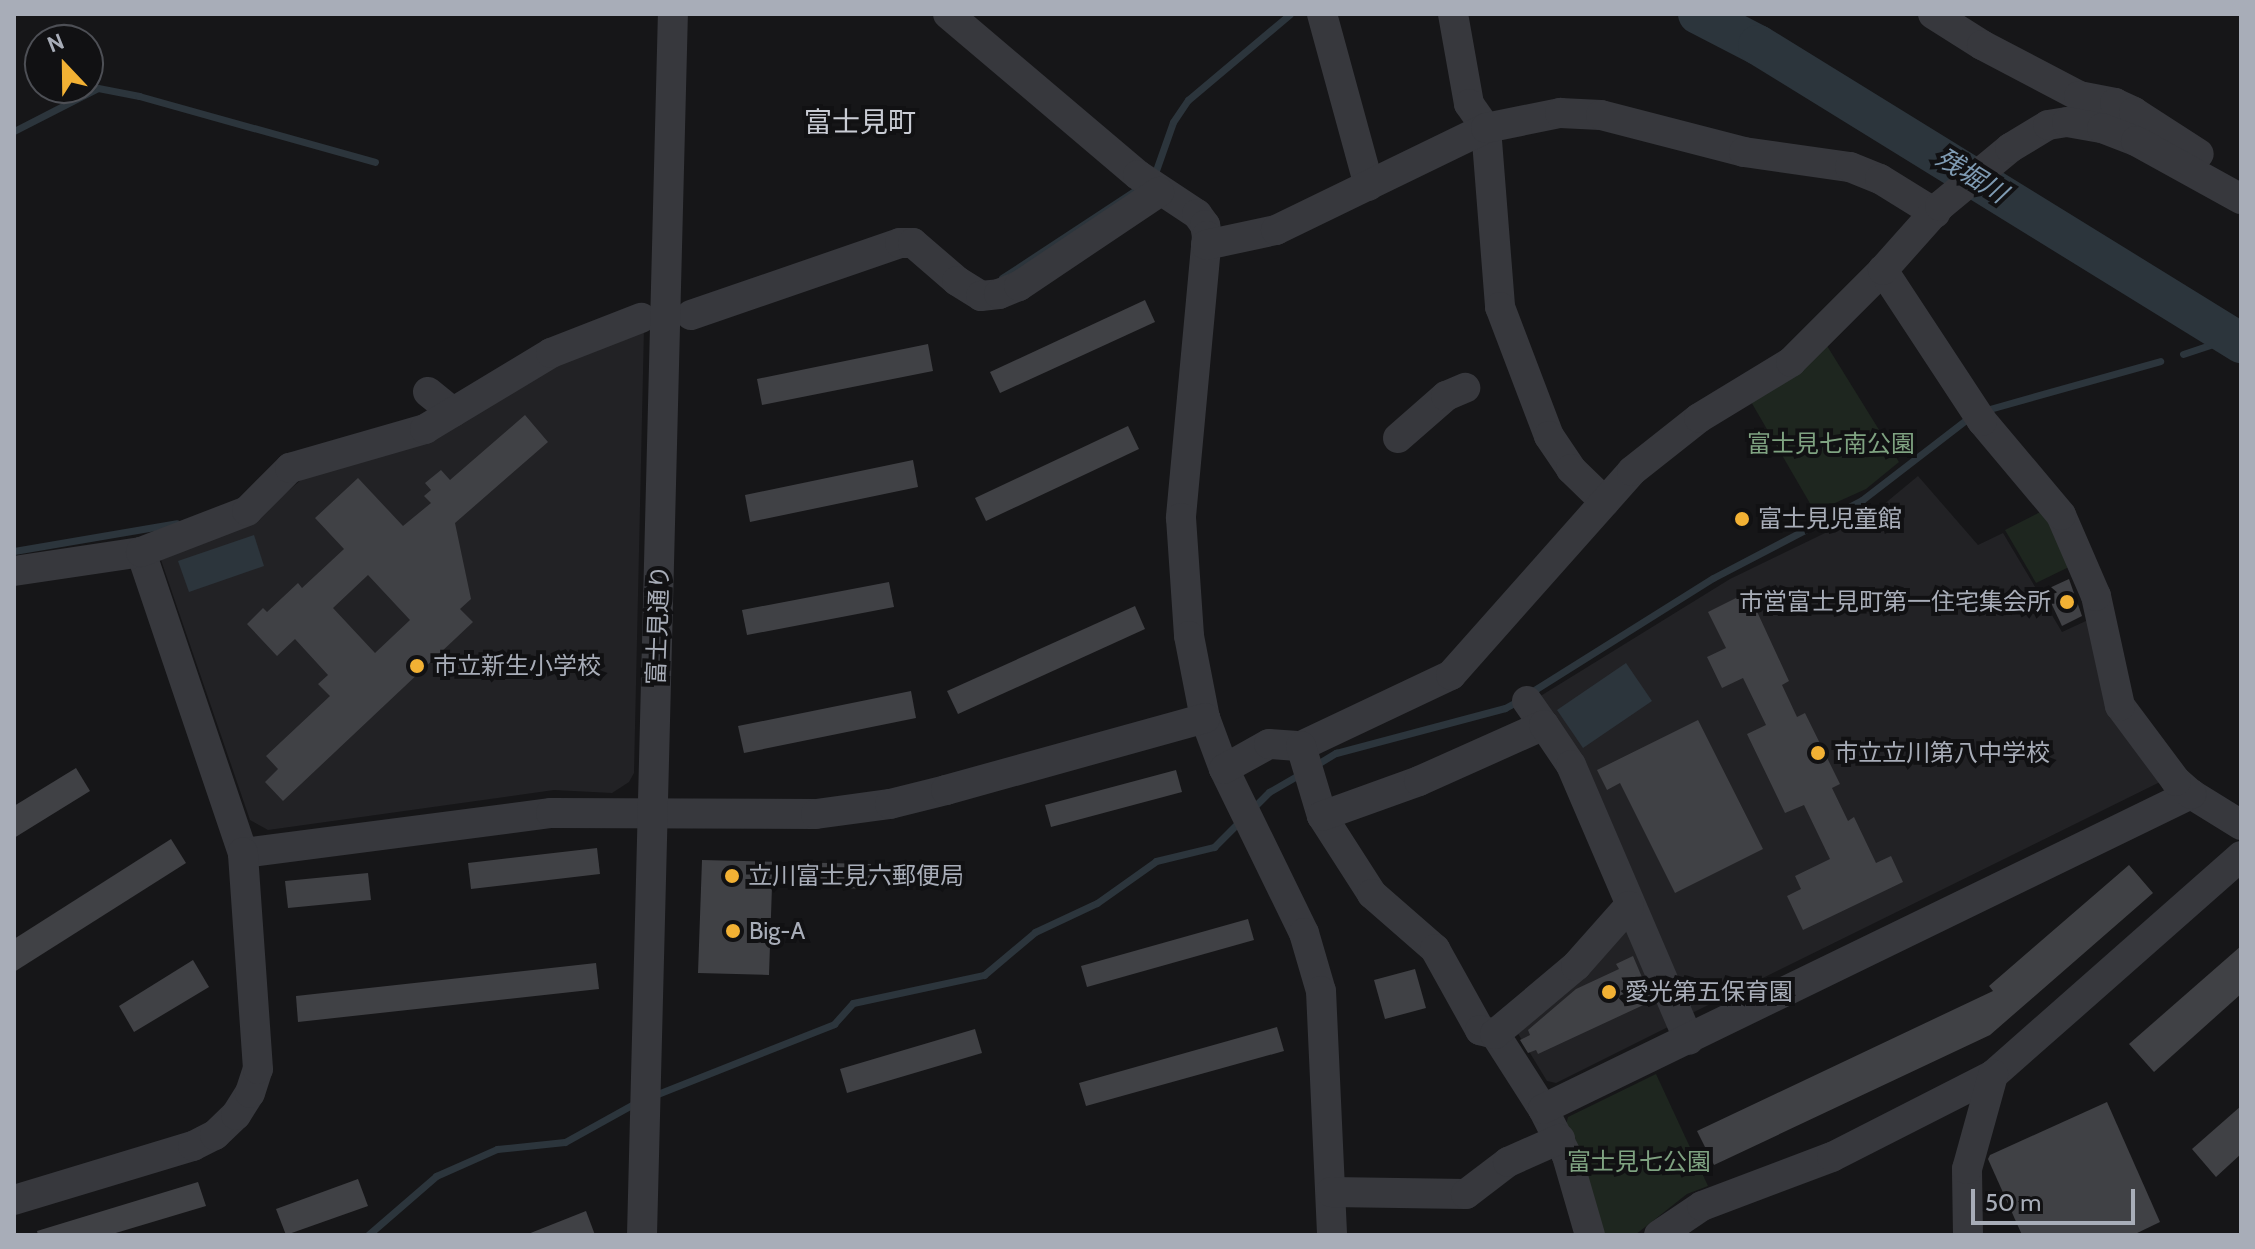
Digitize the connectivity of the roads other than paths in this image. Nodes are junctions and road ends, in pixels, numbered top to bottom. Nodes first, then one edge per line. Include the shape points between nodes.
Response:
1 (673, 14) edge
2 (948, 14) edge
3 (1322, 14) edge
4 (1453, 14) edge
5 (1933, 14) edge
6 (1486, 128) junction
7 (2241, 179) edge
8 (1149, 184) junction
9 (1369, 186) junction
10 (2241, 199) edge
11 (1938, 210) junction
12 (1206, 245) junction
13 (1883, 270) junction
14 (691, 315) dead end
15 (641, 318) dead end
16 (1465, 388) dead end
17 (428, 392) dead end
18 (453, 412) junction
19 (1398, 438) dead end
20 (1605, 502) junction
21 (141, 552) junction
22 (14, 571) edge
23 (1527, 701) dead end
24 (1205, 718) junction
25 (1544, 725) junction
26 (1305, 762) junction
27 (1224, 769) junction
28 (2191, 794) junction
29 (653, 815) junction
30 (1322, 816) junction
31 (2241, 825) edge
32 (243, 853) junction
33 (2241, 856) edge
34 (1629, 906) junction
35 (1495, 1034) junction
36 (1689, 1040) junction
37 (1993, 1075) junction
38 (1543, 1109) junction
39 (1560, 1139) junction
40 (1331, 1192) junction
41 (14, 1200) edge
42 (642, 1235) edge
43 (1332, 1235) edge
44 (1590, 1235) edge
45 (1659, 1235) edge
46 (1968, 1235) edge

1 - 29 street, 富士見通り
2 - 8 street
3 - 9 street
4 - 6 street via 1469,104
5 - 7 street via 2079,96 2134,112
6 - 9 street
6 - 11 street via 1560,113 1601,115 1744,152 1850,167
6 - 20 street via 1500,307 1549,436 1571,469
8 - 12 street via 1197,214 1205,225
8 - 14 street via 1019,286 999,294 981,296 913,243 900,243
9 - 12 street via 1276,230
10 - 11 street via 2158,151 2102,128 2067,122 2048,125 2004,152
11 - 13 street
12 - 24 street via 1181,518 1189,636
13 - 20 street via 1791,362 1699,418 1632,471
13 - 28 street via 1978,413 2061,515 2096,596 2120,706
15 - 18 street via 551,353
16 - 19 street via 1446,396
17 - 18 street
18 - 21 street via 425,429 319,451 290,468 247,511
20 - 26 street via 1451,675
21 - 22 street
21 - 32 street
23 - 25 street
24 - 27 street
24 - 29 street via 890,804 816,814
25 - 30 street via 1419,781
25 - 34 street via 1571,765
26 - 27 street via 1269,744
26 - 30 street
27 - 40 street via 1304,933 1321,991
28 - 31 street
28 - 36 street
29 - 32 street via 551,813
29 - 42 street, 富士見通り
30 - 35 street via 1372,894 1435,949 1480,1030
32 - 41 street via 258,1069 236,1115 193,1146
33 - 37 street
34 - 35 street via 1576,966
34 - 36 street
35 - 38 street
36 - 38 street
37 - 45 street via 1832,1157 1702,1206
37 - 46 street via 1967,1169
38 - 39 street
39 - 40 street via 1508,1162 1466,1194
39 - 44 street
40 - 43 street

